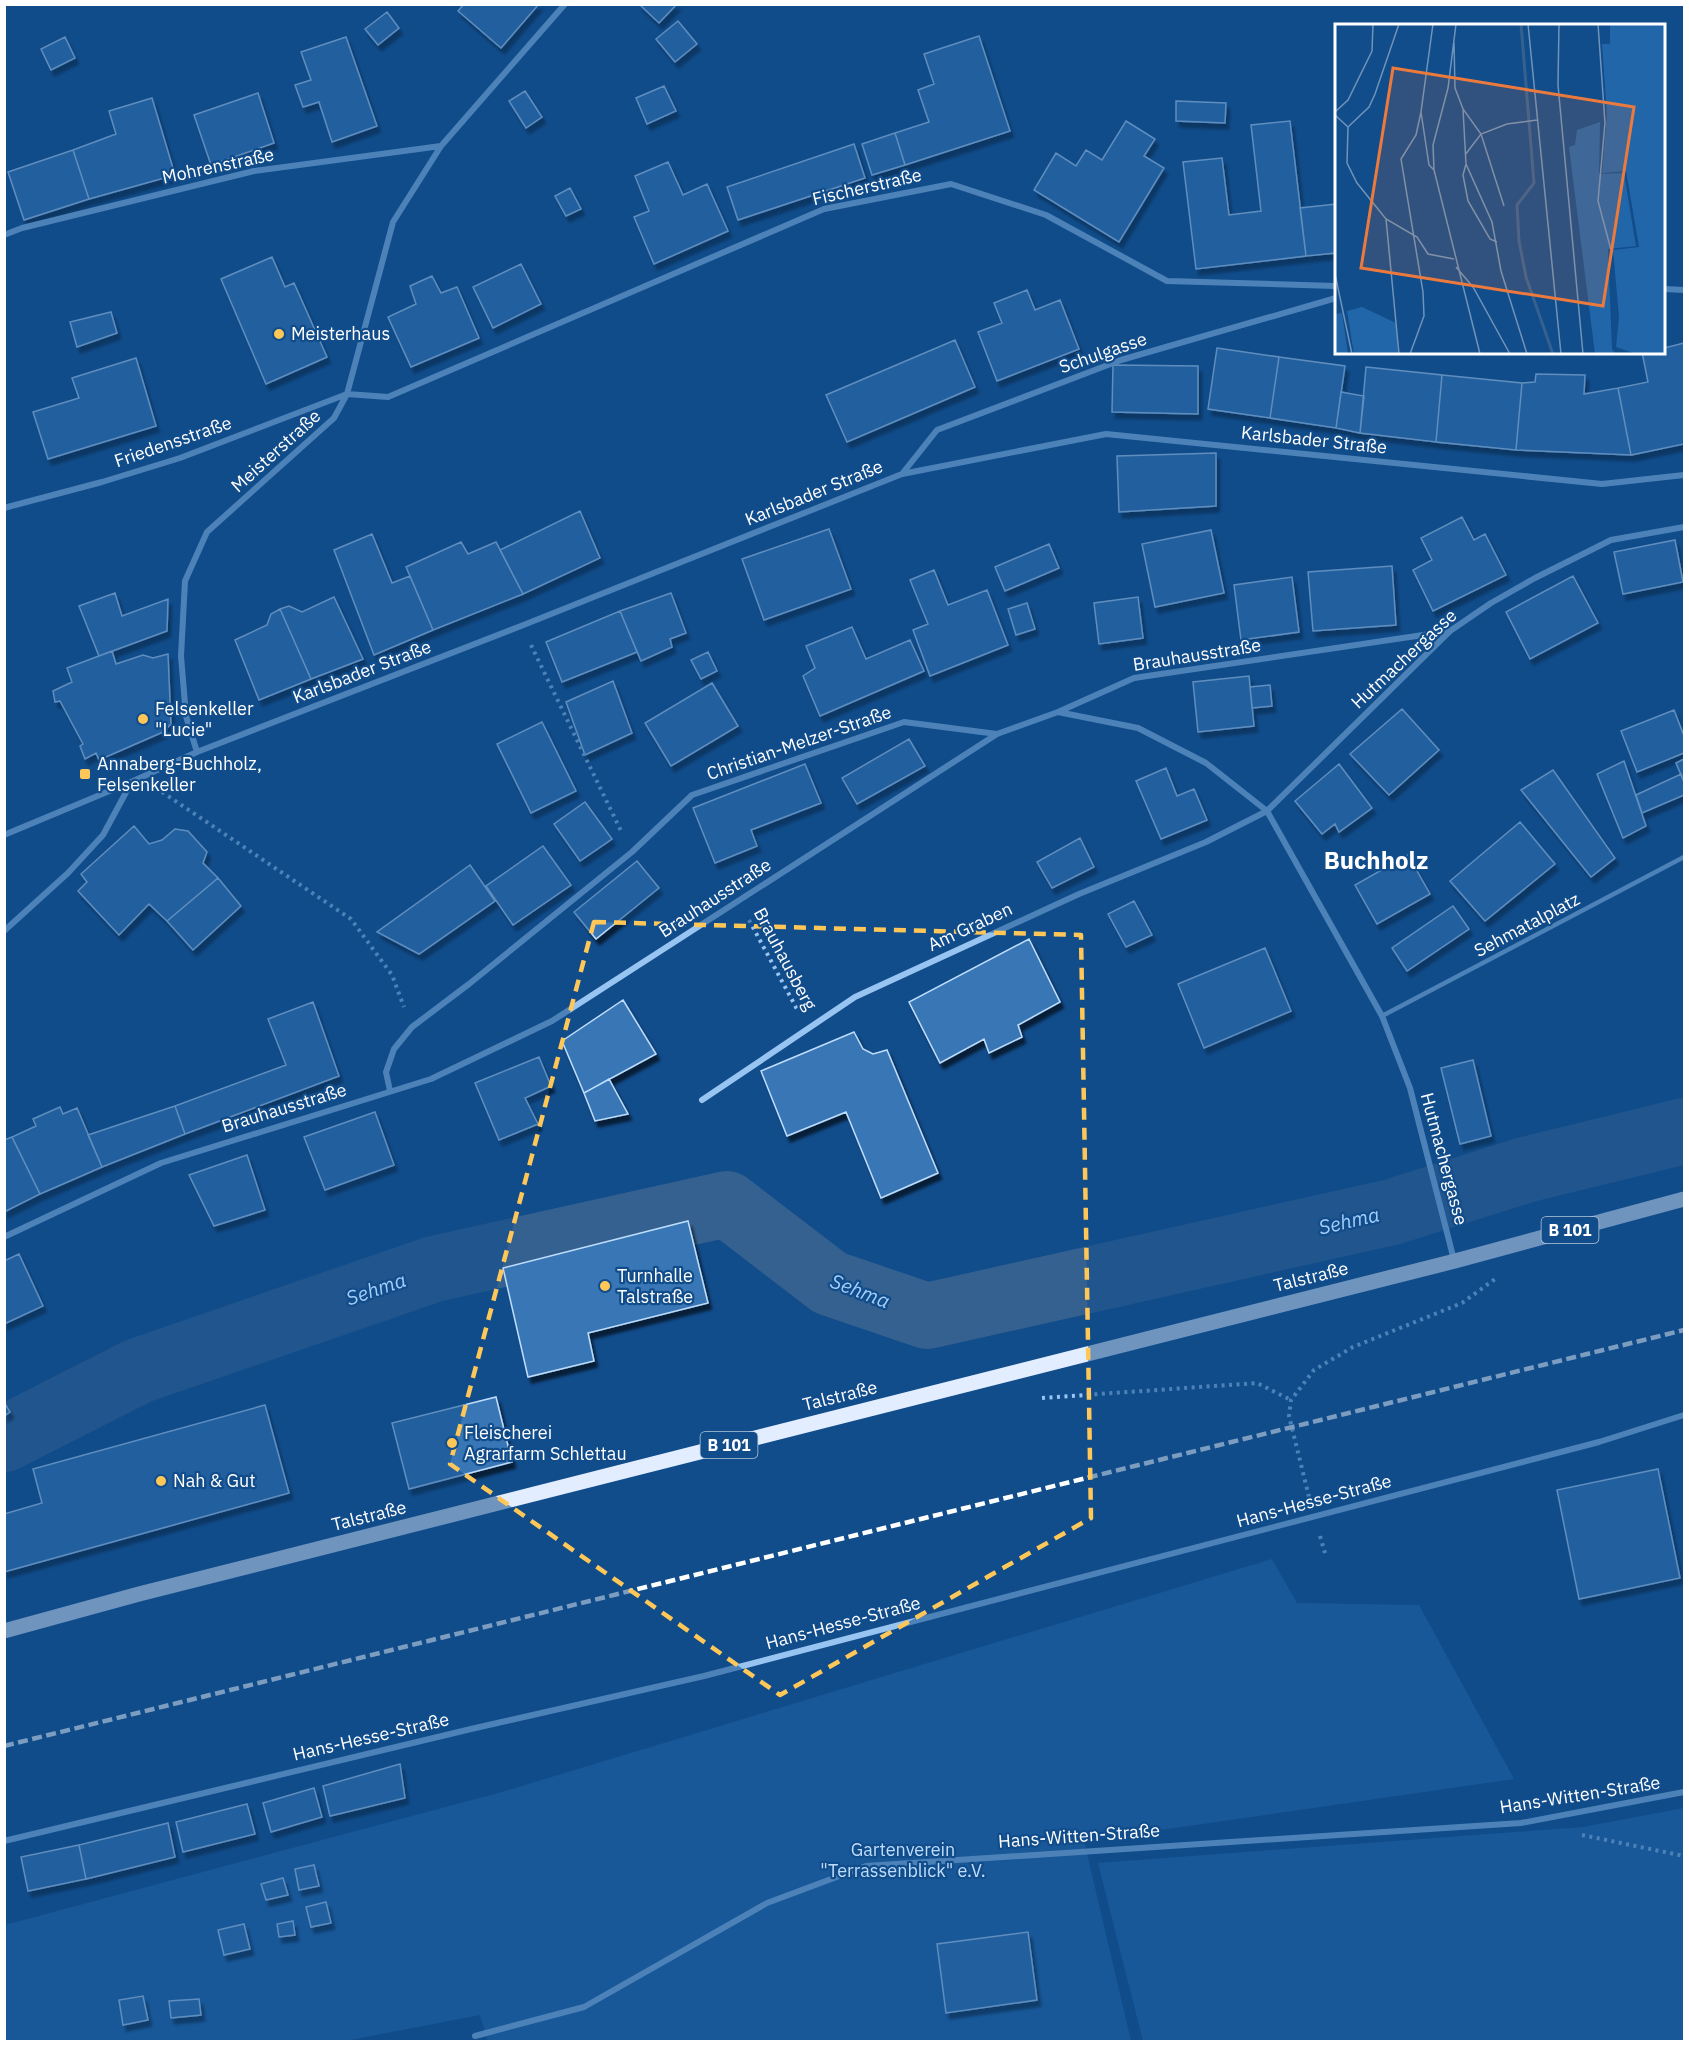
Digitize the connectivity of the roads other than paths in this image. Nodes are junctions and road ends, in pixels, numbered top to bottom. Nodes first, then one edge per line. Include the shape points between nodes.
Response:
1 (565, 4) edge
2 (441, 146) junction
3 (4, 235) edge
4 (1335, 286) edge
5 (1665, 289) edge
6 (1684, 290) edge
7 (1335, 298) edge
8 (347, 394) junction
9 (902, 474) junction
10 (1684, 475) edge
11 (4, 508) edge
12 (1684, 527) edge
13 (1450, 632) junction
14 (1058, 712) junction
15 (998, 734) junction
16 (197, 752) junction
17 (131, 782) junction
18 (1267, 811) junction
19 (4, 835) edge
20 (1684, 857) edge
21 (4, 931) edge
22 (1382, 1016) junction
23 (390, 1091) junction
24 (702, 1100) dead end
25 (1684, 1199) edge
26 (4, 1238) edge
27 (1455, 1261) junction
28 (1684, 1415) edge
29 (4, 1631) edge
30 (1684, 1792) edge
31 (4, 1840) edge
32 (475, 2036) dead end

1 - 2 street, Meisterstraße
2 - 3 street, Mohrenstraße via 254,171
2 - 8 street, Meisterstraße via 393,222
4 - 8 street, Fischerstraße via 1167,281 1046,215 951,184 824,208 388,397
5 - 6 street
7 - 9 street, Schulgasse via 1121,360 937,430
8 - 11 street, Friedensstraße via 180,458
8 - 16 street, Meisterstraße via 334,418 207,532 185,581 182,656 186,716
9 - 10 street, Karlsbader Straße via 1106,434 1602,484
9 - 16 street, Karlsbader Straße
12 - 13 street, Hutmachergasse via 1611,540 1491,603
13 - 14 street, Brauhausstraße via 1134,678
13 - 18 street, Hutmachergasse
14 - 15 street, Brauhausstraße
14 - 18 street, Hutmachergasse via 1138,728 1206,763
15 - 23 street, Brauhausstraße via 552,1021 431,1079
15 - 23 street, Christian-Melzer-Straße via 904,722 692,795 632,852 412,1027 394,1049 386,1072
16 - 17 street, Karlsbader Straße
17 - 19 street, Karlsbader Straße
17 - 21 street via 102,835 68,873
18 - 22 street, Hutmachergasse
18 - 24 street, Am Graben via 1206,843 1079,894 855,997
20 - 22 lane, Sehmatalplatz
22 - 27 street, Hutmachergasse via 1410,1088
23 - 26 street, Brauhausstraße via 161,1163
25 - 27 main road, Talstraße / B 101
27 - 29 main road, Talstraße / B 101
28 - 31 street, Hans-Hesse-Straße via 1599,1442 704,1676
30 - 32 street, Hans-Witten-Straße via 1521,1823 866,1866 767,1903 584,2007

